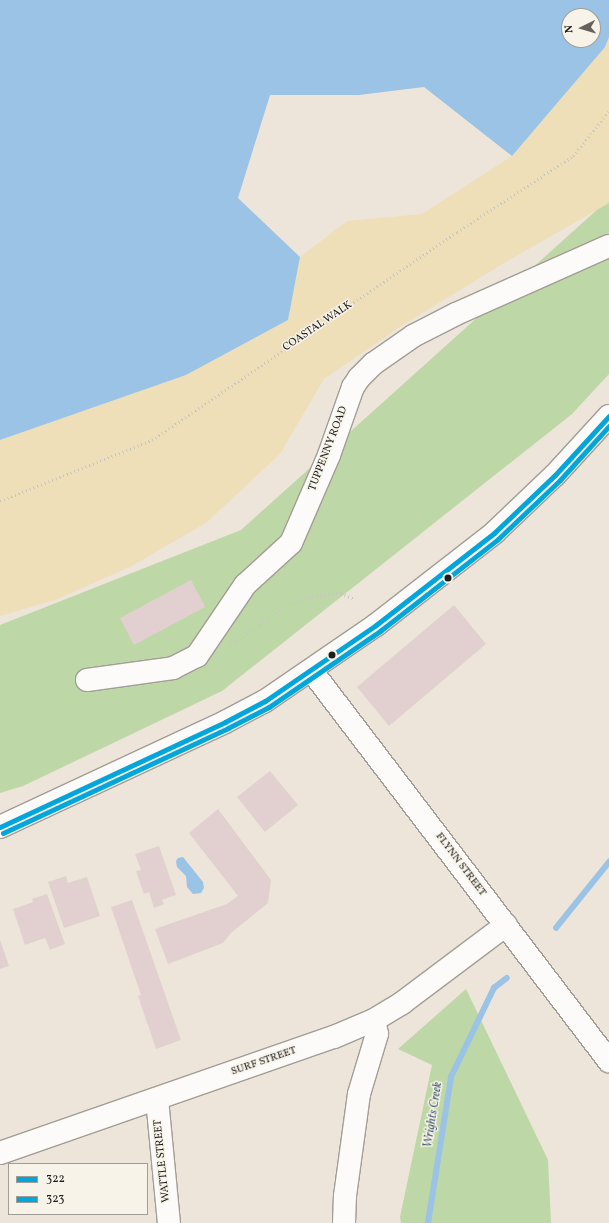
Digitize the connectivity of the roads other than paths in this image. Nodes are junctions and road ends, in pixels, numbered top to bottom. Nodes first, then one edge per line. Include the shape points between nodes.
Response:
1 (609, 246) edge
2 (609, 416) edge
3 (311, 670) junction
4 (87, 680) dead end
5 (0, 827) edge
6 (506, 926) junction
7 (374, 1020) junction
8 (609, 1061) edge
9 (157, 1099) junction
10 (0, 1153) edge
11 (169, 1223) edge
12 (344, 1223) edge

1 - 4 street, TUPPENNY ROAD via 456,314 413,336 373,364 353,387 329,455 291,543 245,586 197,656 173,668
2 - 3 street via 555,475 494,533 376,625
3 - 5 street via 225,722
3 - 6 street, FLYNN STREET
6 - 7 street, SURF STREET via 402,1003
6 - 8 street, FLYNN STREET
7 - 9 street, SURF STREET via 334,1037
7 - 12 street via 377,1034 359,1094
9 - 10 street, SURF STREET
9 - 11 street, WATTLE STREET

